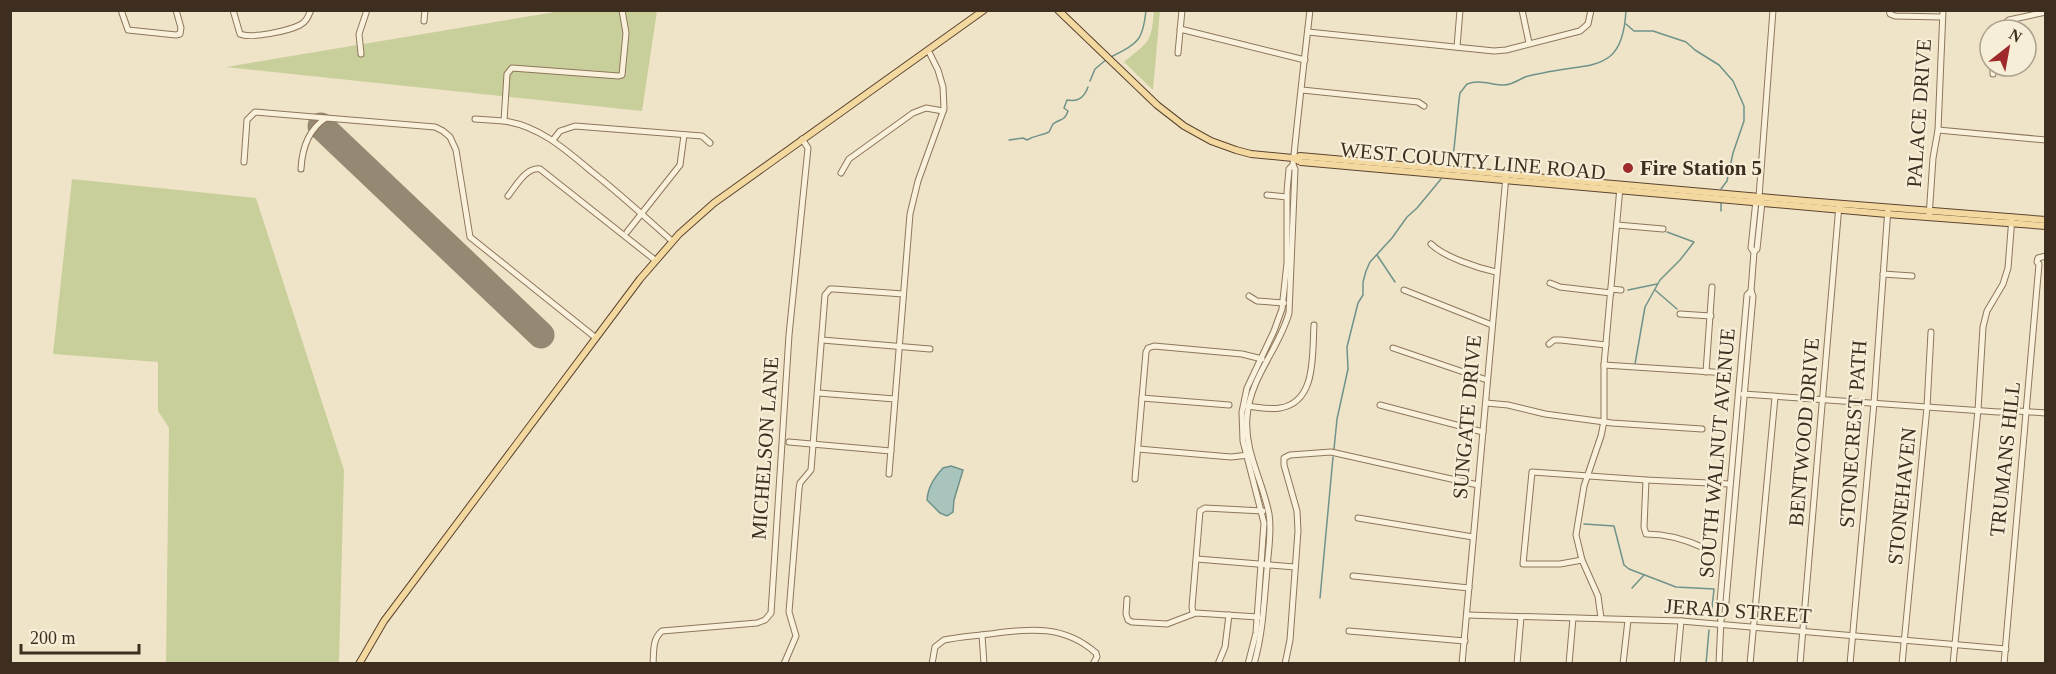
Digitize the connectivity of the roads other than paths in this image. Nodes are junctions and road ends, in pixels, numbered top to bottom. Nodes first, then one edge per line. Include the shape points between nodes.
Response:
1 (121, 10) edge
2 (176, 10) edge
3 (233, 10) edge
4 (311, 10) edge
5 (367, 10) edge
6 (425, 10) edge
7 (622, 10) edge
8 (984, 10) edge
9 (1058, 10) edge
10 (1182, 10) edge
11 (1310, 10) edge
12 (1460, 10) edge
13 (1522, 10) edge
14 (1592, 10) edge
15 (1773, 10) edge
16 (1889, 12) edge
17 (2046, 12) edge
18 (1943, 14) edge
19 (2018, 18) edge
20 (424, 21) dead end
21 (1180, 29) junction
22 (1308, 32) junction
23 (1529, 43) junction
24 (1457, 47) junction
25 (928, 51) junction
26 (1178, 53) dead end
27 (361, 54) dead end
28 (1305, 60) junction
29 (1302, 90) junction
30 (1424, 106) dead end
31 (943, 111) junction
32 (326, 118) junction
33 (475, 119) dead end
34 (504, 121) junction
35 (1938, 130) junction
36 (684, 135) junction
37 (802, 139) junction
38 (553, 140) junction
39 (2046, 140) edge
40 (710, 143) dead end
41 (244, 162) dead end
42 (1293, 162) junction
43 (302, 169) dead end
44 (841, 173) dead end
45 (1505, 177) junction
46 (1620, 188) junction
47 (1267, 195) dead end
48 (508, 196) dead end
49 (1287, 197) junction
50 (1759, 200) junction
51 (1839, 207) junction
52 (1888, 211) junction
53 (641, 214) junction
54 (1929, 214) junction
55 (2012, 220) junction
56 (2046, 220) edge
57 (1617, 225) junction
58 (2046, 226) edge
59 (1662, 229) dead end
60 (627, 232) dead end
61 (672, 242) junction
62 (1431, 244) dead end
63 (2046, 256) edge
64 (655, 260) junction
65 (1496, 272) junction
66 (1883, 274) junction
67 (1912, 276) dead end
68 (1550, 283) dead end
69 (1712, 287) dead end
70 (1404, 290) dead end
71 (1621, 290) dead end
72 (1611, 291) junction
73 (903, 294) junction
74 (1249, 296) dead end
75 (1286, 304) junction
76 (1680, 314) dead end
77 (1711, 316) junction
78 (1314, 325) dead end
79 (1492, 325) junction
80 (1931, 332) dead end
81 (596, 338) junction
82 (822, 340) junction
83 (1549, 344) dead end
84 (1606, 345) junction
85 (899, 347) junction
86 (1393, 348) dead end
87 (930, 349) dead end
88 (1263, 360) junction
89 (1604, 365) junction
90 (1706, 372) junction
91 (1728, 373) dead end
92 (1487, 380) junction
93 (818, 393) junction
94 (1742, 394) junction
95 (1775, 397) junction
96 (1142, 398) junction
97 (895, 399) junction
98 (1298, 400) junction
99 (1824, 400) junction
100 (1486, 403) junction
101 (1874, 403) junction
102 (1229, 405) dead end
103 (1380, 405) dead end
104 (1245, 406) junction
105 (1303, 406) dead end
106 (1927, 407) junction
107 (1978, 410) junction
108 (2028, 412) junction
109 (2046, 413) edge
110 (1604, 421) junction
111 (1702, 429) dead end
112 (1483, 432) junction
113 (789, 442) dead end
114 (813, 445) junction
115 (1138, 449) junction
116 (891, 451) junction
117 (1248, 455) junction
118 (889, 474) dead end
119 (1588, 476) junction
120 (1135, 479) dead end
121 (1646, 480) junction
122 (1730, 484) junction
123 (1478, 485) junction
124 (1265, 510) junction
125 (1358, 518) dead end
126 (1473, 537) junction
127 (1704, 548) dead end
128 (1197, 559) junction
129 (1582, 560) junction
130 (1264, 565) junction
131 (1295, 567) junction
132 (1353, 576) dead end
133 (1469, 588) junction
134 (1128, 599) dead end
135 (1193, 613) junction
136 (1229, 615) junction
137 (1467, 615) junction
138 (1260, 617) junction
139 (1521, 617) junction
140 (1573, 618) junction
141 (1601, 618) junction
142 (1628, 620) junction
143 (1681, 621) junction
144 (1721, 622) junction
145 (1754, 629) junction
146 (1349, 631) dead end
147 (1803, 633) junction
148 (982, 635) junction
149 (1853, 635) junction
150 (1904, 640) junction
151 (1464, 641) junction
152 (1955, 645) junction
153 (2006, 649) junction
154 (359, 663) edge
155 (653, 663) edge
156 (784, 663) edge
157 (932, 663) edge
158 (984, 663) edge
159 (1093, 663) edge
160 (1218, 663) edge
161 (1248, 663) edge
162 (1254, 663) edge
163 (1285, 663) edge
164 (1462, 663) edge
165 (1516, 663) edge
166 (1569, 663) edge
167 (1623, 663) edge
168 (1677, 663) edge
169 (1719, 663) edge
170 (1750, 663) edge
171 (1800, 663) edge
172 (1850, 663) edge
173 (1902, 663) edge
174 (1953, 663) edge
175 (2004, 663) edge

1 - 2 street via 128,30 176,35 181,28
3 - 4 street via 240,34 246,37 289,29 306,21
5 - 27 street via 359,34
6 - 20 street
7 - 34 street via 626,33 622,75 512,68 507,74
8 - 25 main road
9 - 42 main road, WEST COUNTY LINE ROAD via 1165,112 1201,136 1251,154
10 - 21 street
11 - 22 street
12 - 24 street
13 - 23 street
14 - 23 street via 1584,29
15 - 50 street, SOUTH WALNUT AVENUE
16 - 18 street via 1895,16
17 - 19 street
18 - 35 street, PALACE DRIVE
21 - 26 street
21 - 28 street
22 - 24 street
22 - 28 street
23 - 24 street via 1499,51
25 - 31 street via 943,87
25 - 37 main road
28 - 29 street
29 - 30 street via 1418,102
29 - 42 street
31 - 44 street via 926,108 913,113 849,159
31 - 73 street via 913,199
32 - 41 street via 255,112 247,120
32 - 43 street via 318,123 306,143
32 - 81 street via 435,128 447,134 456,150 470,237
33 - 34 street
34 - 38 street via 532,128
35 - 39 street
35 - 54 street, PALACE DRIVE
36 - 38 street via 575,126 560,131
36 - 40 street via 702,136
36 - 53 street via 680,165
37 - 61 main road via 714,203
37 - 155 street, MICHELSON LANE via 808,148 789,335 771,613 757,623 662,631 656,638
38 - 53 street
42 - 45 main road, WEST COUNTY LINE ROAD
42 - 49 street
42 - 75 street via 1293,263
45 - 46 main road, WEST COUNTY LINE ROAD
45 - 65 street, SUNGATE DRIVE
46 - 50 main road, WEST COUNTY LINE ROAD
46 - 57 street
47 - 49 street
48 - 64 street via 528,171 540,169
49 - 75 street
50 - 51 main road, WEST COUNTY LINE ROAD
50 - 94 street, SOUTH WALNUT AVENUE via 1751,248 1754,296
51 - 52 main road, WEST COUNTY LINE ROAD
51 - 99 street, BENTWOOD DRIVE
52 - 54 main road, WEST COUNTY LINE ROAD
52 - 66 street, STONECREST PATH
53 - 60 street
53 - 61 street
54 - 55 main road, WEST COUNTY LINE ROAD
55 - 56 main road, WEST COUNTY LINE ROAD
55 - 58 main road, WEST COUNTY LINE ROAD
55 - 107 street via 2008,268 1984,321
57 - 59 street
57 - 72 street
61 - 64 main road
62 - 65 street
63 - 108 street, TRUMANS HILL via 2038,258
64 - 81 main road
65 - 79 street, SUNGATE DRIVE
66 - 67 street
66 - 101 street, STONECREST PATH
68 - 72 street
69 - 77 street
70 - 79 street
71 - 72 street
72 - 84 street
73 - 82 street via 827,290
73 - 85 street
74 - 75 street via 1262,302
75 - 88 street via 1289,313 1285,326
76 - 77 street
77 - 90 street
78 - 98 street via 1311,375
79 - 92 street, SUNGATE DRIVE
80 - 106 street, STONEHAVEN
81 - 154 main road via 384,621
82 - 85 street
82 - 93 street
83 - 84 street via 1561,340
84 - 89 street
85 - 87 street
85 - 97 street
86 - 92 street
88 - 96 street via 1242,354 1154,346 1146,352
88 - 104 street
89 - 90 street
89 - 110 street
90 - 91 street
92 - 100 street, SUNGATE DRIVE
93 - 97 street
93 - 114 street
94 - 95 street
94 - 122 street, SOUTH WALNUT AVENUE
94 - 144 street, SOUTH WALNUT AVENUE via 1725,613
95 - 99 street
95 - 145 street
96 - 102 street
96 - 115 street
97 - 116 street
98 - 104 street via 1281,408
98 - 105 street
99 - 101 street
99 - 147 street, BENTWOOD DRIVE
100 - 110 street
100 - 112 street, SUNGATE DRIVE
101 - 106 street
101 - 149 street, STONECREST PATH
103 - 112 street
104 - 117 street via 1241,433
106 - 107 street
106 - 150 street, STONEHAVEN
107 - 108 street
107 - 152 street
108 - 109 street
108 - 153 street, TRUMANS HILL
110 - 111 street
110 - 119 street
112 - 123 street, SUNGATE DRIVE
113 - 114 street
114 - 116 street
114 - 156 street via 811,470 799,489 789,612 796,636
115 - 117 street via 1231,458
115 - 120 street
116 - 118 street
117 - 124 street
119 - 121 street
119 - 129 street via 1576,535
119 - 129 street via 1532,472 1523,564
121 - 122 street
121 - 127 street via 1646,534
122 - 144 street, SOUTH WALNUT AVENUE
123 - 126 street, SUNGATE DRIVE
123 - 131 street via 1338,454 1290,455 1283,462 1298,518
124 - 128 street via 1202,509
124 - 130 street
125 - 126 street
126 - 133 street, SUNGATE DRIVE
128 - 130 street
128 - 135 street
129 - 141 street via 1598,596
130 - 131 street
130 - 138 street
131 - 163 street
132 - 133 street
133 - 137 street, SUNGATE DRIVE
134 - 135 street via 1128,620 1167,624
135 - 136 street
136 - 138 street
136 - 160 street via 1225,647
137 - 139 street, JERAD STREET
137 - 151 street, SUNGATE DRIVE
138 - 161 street
138 - 162 street
139 - 140 street, JERAD STREET
139 - 165 street
140 - 141 street, JERAD STREET
140 - 166 street
141 - 142 street, JERAD STREET
142 - 143 street, JERAD STREET
142 - 167 street
143 - 144 street, JERAD STREET
143 - 168 street
144 - 145 street, JERAD STREET
144 - 169 street, SOUTH WALNUT AVENUE
145 - 147 street, JERAD STREET
145 - 170 street
146 - 151 street
147 - 149 street, JERAD STREET
147 - 171 street, BENTWOOD DRIVE
148 - 157 street via 944,640 935,647
148 - 158 street
148 - 159 street via 1050,630 1092,650 1097,655
149 - 150 street, JERAD STREET
149 - 172 street, STONECREST PATH
150 - 152 street, JERAD STREET
150 - 173 street, STONEHAVEN
151 - 164 street, SUNGATE DRIVE
152 - 153 street, JERAD STREET
152 - 174 street
153 - 175 street, TRUMANS HILL

